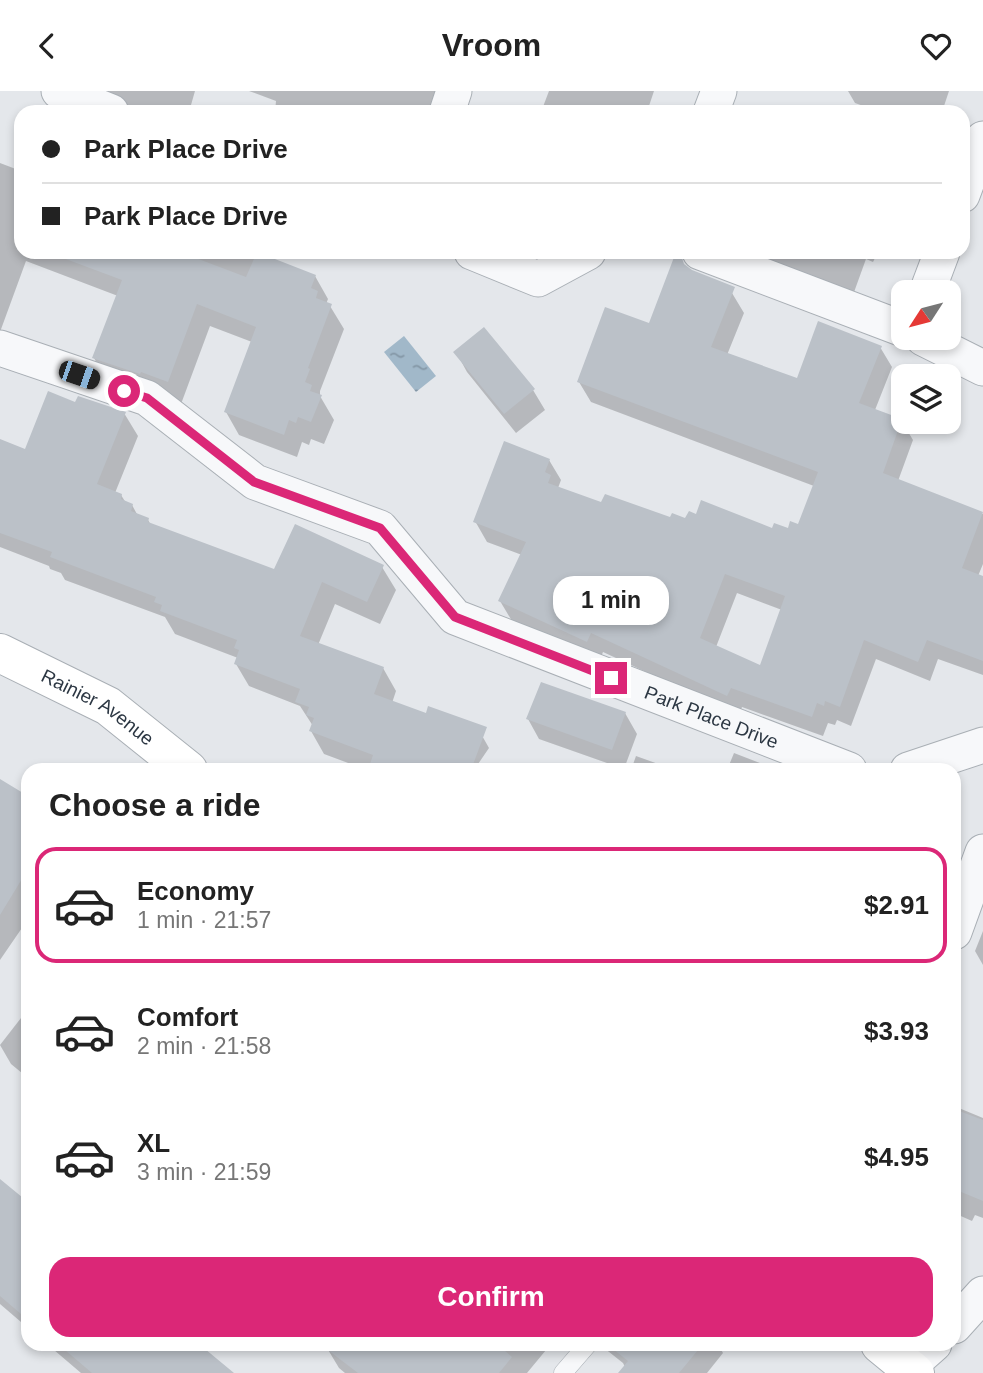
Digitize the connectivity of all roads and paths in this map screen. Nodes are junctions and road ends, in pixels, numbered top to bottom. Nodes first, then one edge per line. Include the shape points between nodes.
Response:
1 (59, 91) edge
2 (94, 105) edge
3 (983, 139) edge
4 (970, 174) edge
5 (489, 259) edge
6 (575, 259) edge
7 (718, 259) edge
8 (939, 259) edge
9 (932, 280) edge
10 (891, 324) edge
11 (0, 348) edge
12 (947, 350) edge
13 (983, 368) edge
14 (4, 663) edge
15 (983, 745) edge
16 (179, 763) edge
17 (831, 763) edge
18 (929, 763) edge
19 (983, 852) edge
20 (961, 913) edge
21 (983, 1294) edge
22 (961, 1318) edge
23 (581, 1351) edge
24 (563, 1373) edge

1 - 2 street
3 - 4 street
5 - 6 street via 538,279
7 - 10 street
8 - 9 street
11 - 17 street, Park Place Drive via 147,398 254,482 380,528 455,617
12 - 13 street
14 - 16 street, Rainier Avenue via 108,706
15 - 18 street
19 - 20 street
21 - 22 street
23 - 24 lane

